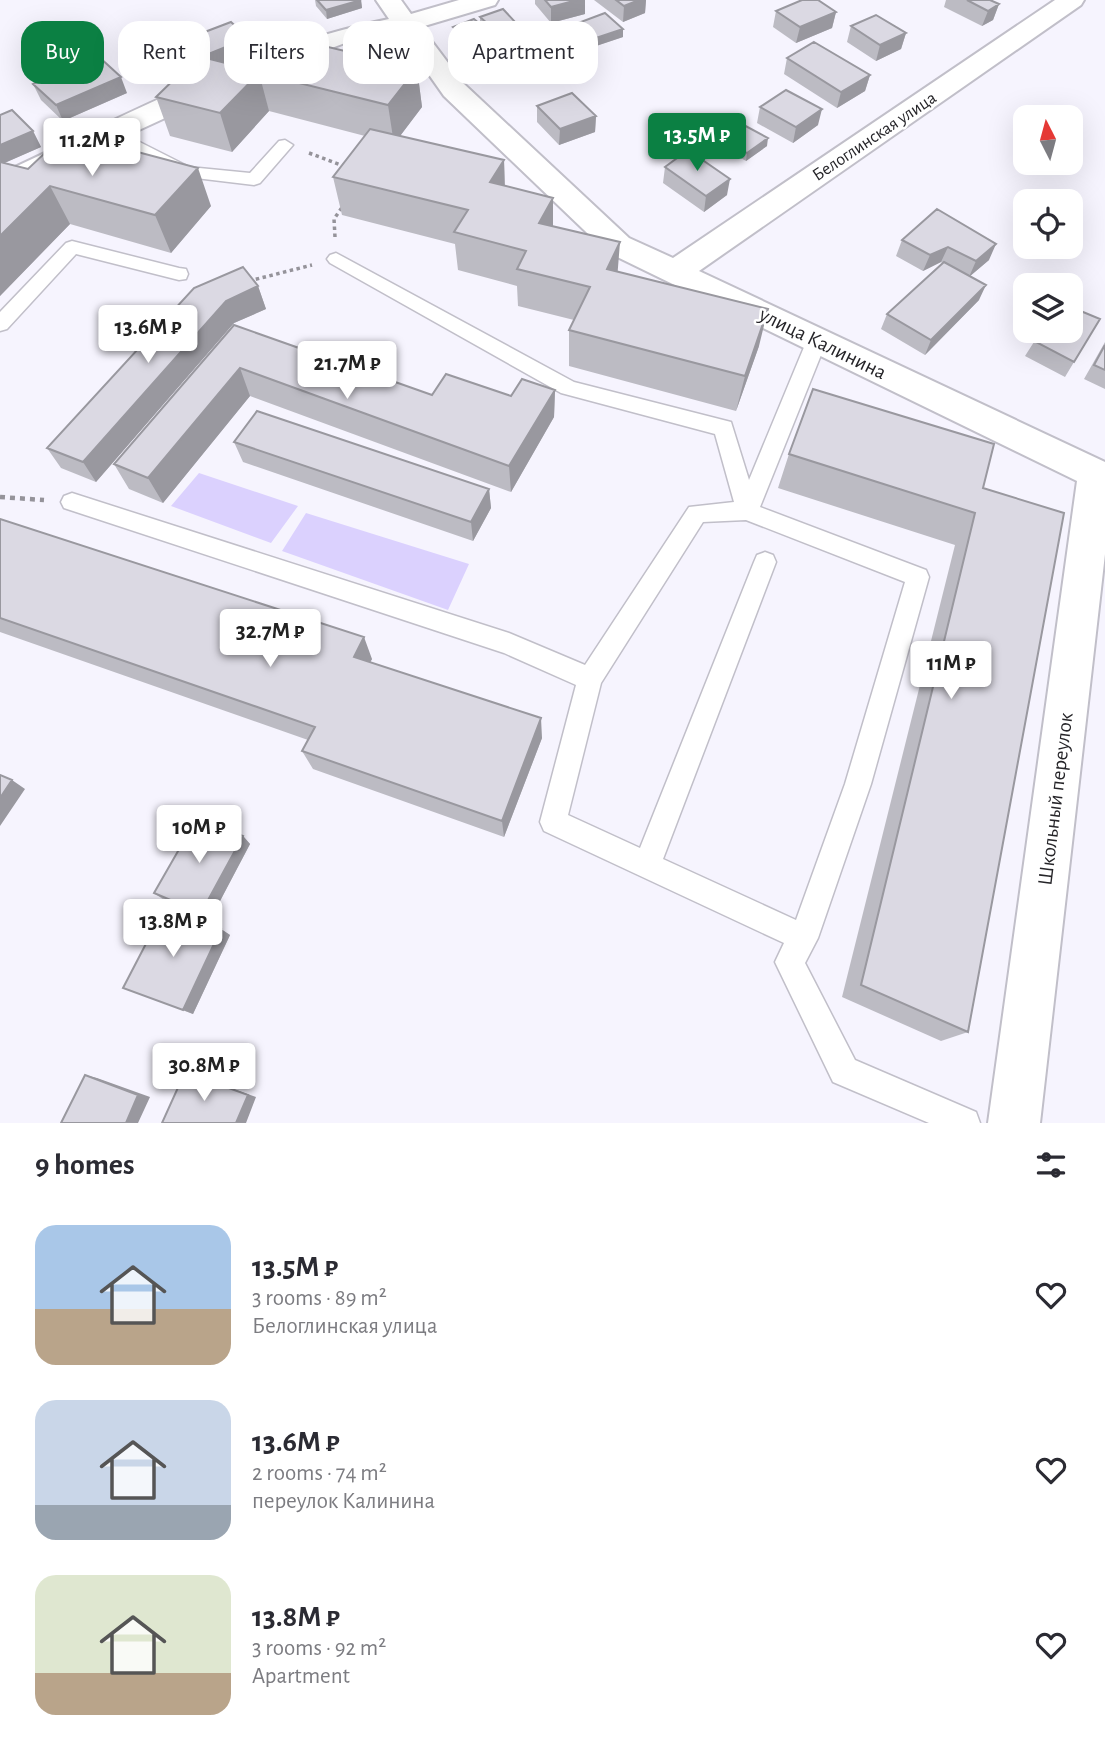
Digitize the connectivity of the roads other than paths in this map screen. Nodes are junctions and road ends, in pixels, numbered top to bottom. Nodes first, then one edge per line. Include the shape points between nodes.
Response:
1 (486, 0) edge
2 (1072, 0) edge
3 (396, 12) edge
4 (112, 133) junction
5 (285, 145) road end
6 (0, 185) edge
7 (336, 259) road end
8 (675, 272) junction
9 (179, 274) dead end
10 (0, 324) edge
11 (817, 340) junction
12 (1101, 476) edge
13 (72, 502) road end
14 (747, 511) junction
15 (765, 562) dead end
16 (590, 679) junction
17 (646, 864) junction
18 (804, 938) junction
19 (965, 1123) edge
20 (1014, 1123) edge

1 - 3 street
2 - 8 street, Белоглинская улица
3 - 4 street via 243,72
3 - 8 street, улица Калинина via 454,90 618,245
4 - 5 lane via 185,172 254,179
4 - 6 street
7 - 14 lane via 568,388 724,428
8 - 11 street, улица Калинина
9 - 10 lane via 72,247
11 - 12 street, улица Калинина
11 - 14 lane
12 - 20 street, Школьный переулок
13 - 16 lane via 509,645
14 - 16 lane via 697,513
14 - 18 lane via 918,577 858,784
15 - 17 lane
16 - 17 lane via 553,822
17 - 18 lane
18 - 19 lane via 789,962 844,1071

